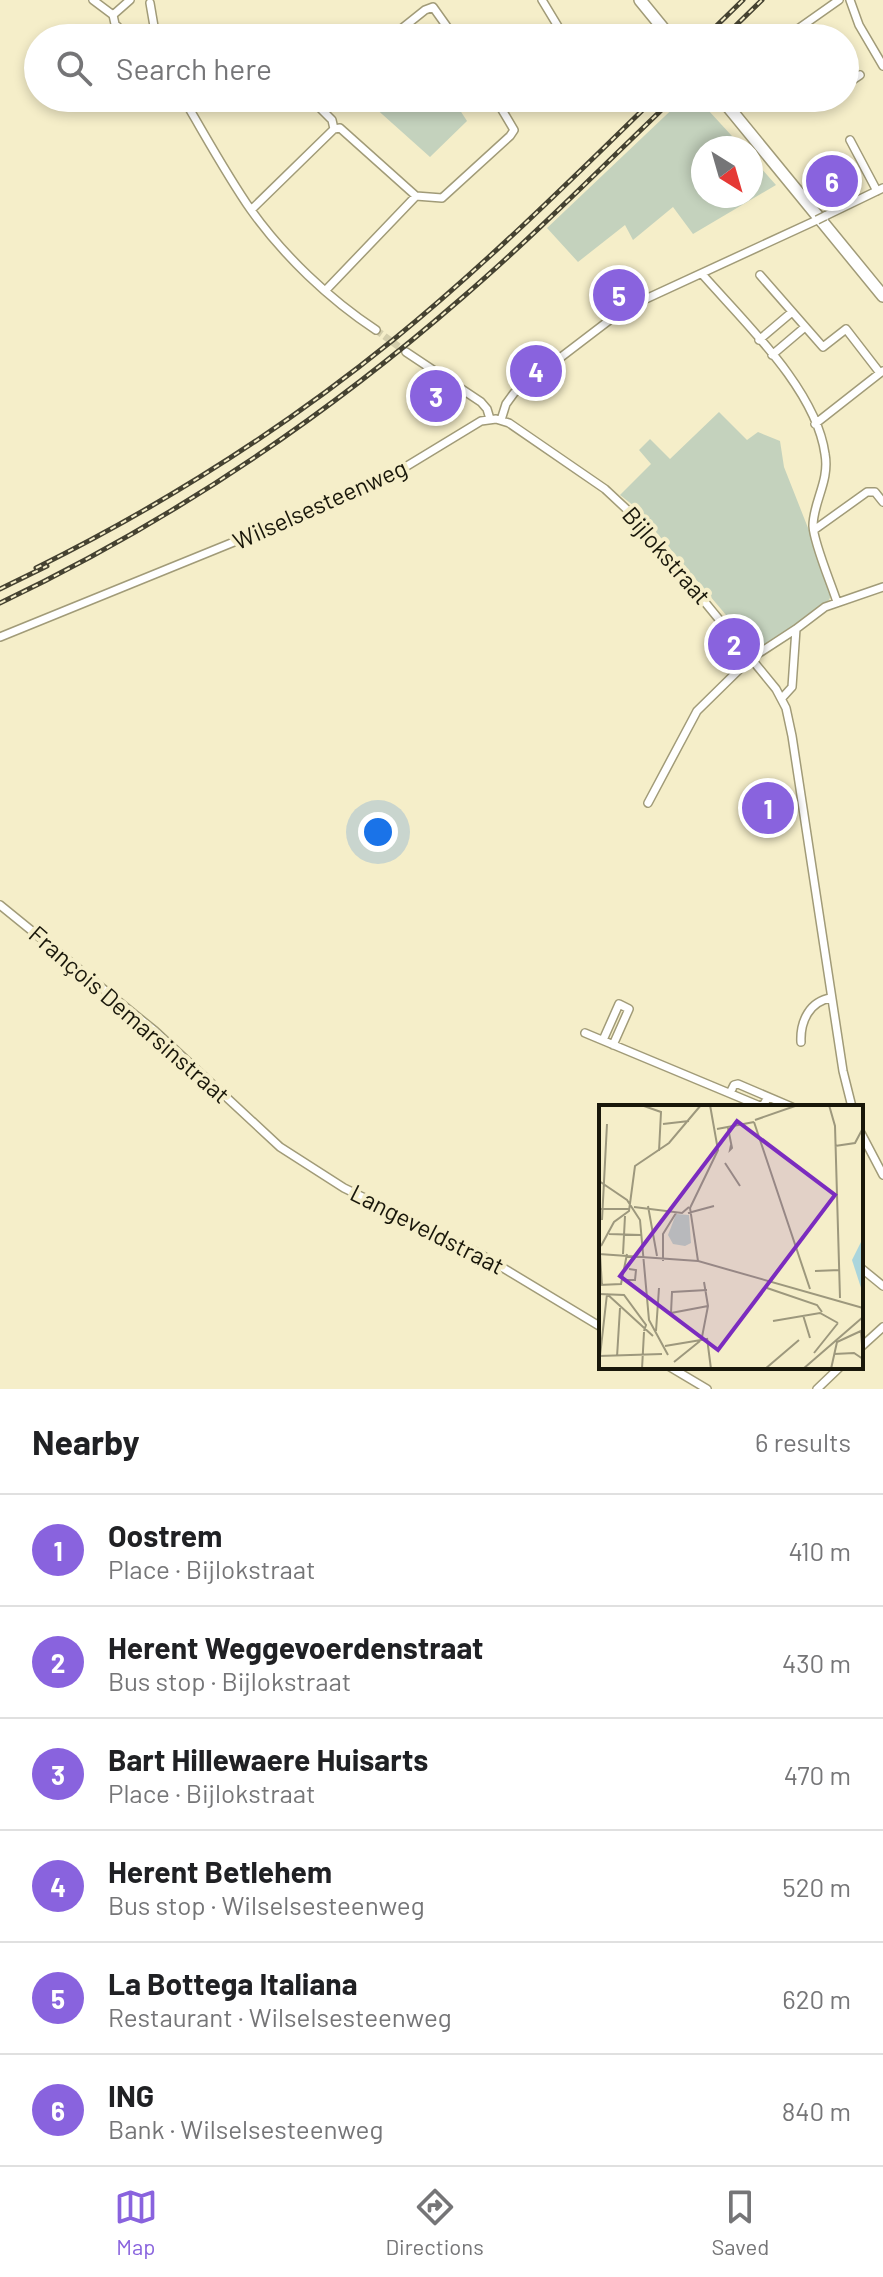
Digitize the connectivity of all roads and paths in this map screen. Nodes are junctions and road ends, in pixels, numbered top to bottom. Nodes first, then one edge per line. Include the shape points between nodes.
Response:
1 (93, 0) edge
2 (130, 0) edge
3 (542, 0) edge
4 (640, 0) edge
5 (647, 0) edge
6 (839, 0) edge
7 (850, 0) edge
8 (150, 3) dead end
9 (432, 4) edge
10 (113, 15) junction
11 (115, 24) edge
12 (154, 24) edge
13 (408, 24) edge
14 (446, 24) edge
15 (557, 24) edge
16 (660, 24) edge
17 (667, 24) edge
18 (805, 24) edge
19 (859, 24) edge
20 (859, 25) edge
21 (883, 66) edge
22 (192, 112) edge
23 (327, 112) edge
24 (505, 112) edge
25 (735, 112) edge
26 (334, 129) junction
27 (850, 140) dead end
28 (880, 190) edge
29 (416, 196) junction
30 (251, 210) junction
31 (702, 274) junction
32 (760, 275) dead end
33 (325, 291) junction
34 (883, 293) edge
35 (792, 312) junction
36 (805, 327) junction
37 (376, 330) tunnel mouth
38 (759, 340) junction
39 (406, 352) tunnel mouth
40 (772, 355) junction
41 (881, 372) edge
42 (490, 419) junction
43 (501, 420) junction
44 (815, 424) junction
45 (882, 498) edge
46 (814, 530) junction
47 (883, 587) edge
48 (837, 602) junction
49 (796, 629) junction
50 (0, 637) edge
51 (752, 658) junction
52 (782, 698) junction
53 (648, 803) dead end
54 (0, 905) edge
55 (831, 998) junction
56 (585, 1033) dead end
57 (603, 1040) junction
58 (801, 1042) dead end
59 (613, 1045) junction
60 (787, 1105) edge
61 (852, 1105) edge
62 (257, 1128) joint
63 (863, 1137) edge
64 (883, 1175) edge
65 (863, 1270) edge
66 (883, 1286) edge
67 (599, 1326) edge
68 (883, 1327) edge
69 (863, 1345) edge
70 (673, 1369) edge
71 (838, 1369) edge
72 (707, 1389) edge
73 (817, 1389) edge

1 - 10 street
2 - 10 street
3 - 15 street
4 - 16 main road
5 - 17 main road
6 - 18 street
7 - 19 street
8 - 12 street
9 - 13 street
9 - 14 street
10 - 11 street
20 - 21 street
22 - 30 street
23 - 26 street
24 - 29 street via 514,130 510,136 442,198
25 - 34 main road
26 - 29 street via 340,128
26 - 30 street
27 - 28 street
28 - 31 street
29 - 33 street
30 - 33 street
31 - 38 street
31 - 43 street via 608,320 514,393
32 - 35 street
33 - 37 street
35 - 36 street
35 - 38 street
36 - 40 street
36 - 41 street via 823,347 846,329
38 - 40 street
39 - 42 street via 481,402
40 - 44 street via 798,385
41 - 44 street
42 - 43 street
42 - 50 street, Wilselsesteenweg via 379,483
43 - 51 street, Bijlokstraat via 618,501
44 - 46 street via 827,467
45 - 46 street via 867,492
46 - 48 street
47 - 48 street
48 - 49 street
49 - 51 street
49 - 52 street via 792,687
51 - 52 street, Bijlokstraat
51 - 53 street via 697,711
52 - 55 street, Bijlokstraat
54 - 62 street, François Demarsinstraat via 155,1031
55 - 58 street via 809,1010
55 - 61 street, Bijlokstraat
56 - 57 street
57 - 59 street
57 - 59 street via 619,1004 629,1009
59 - 60 street via 730,1093 738,1084
62 - 67 street, Langeveldstraat via 324,1176 480,1254
63 - 64 street
65 - 66 street
68 - 69 street
70 - 72 street
71 - 73 street

